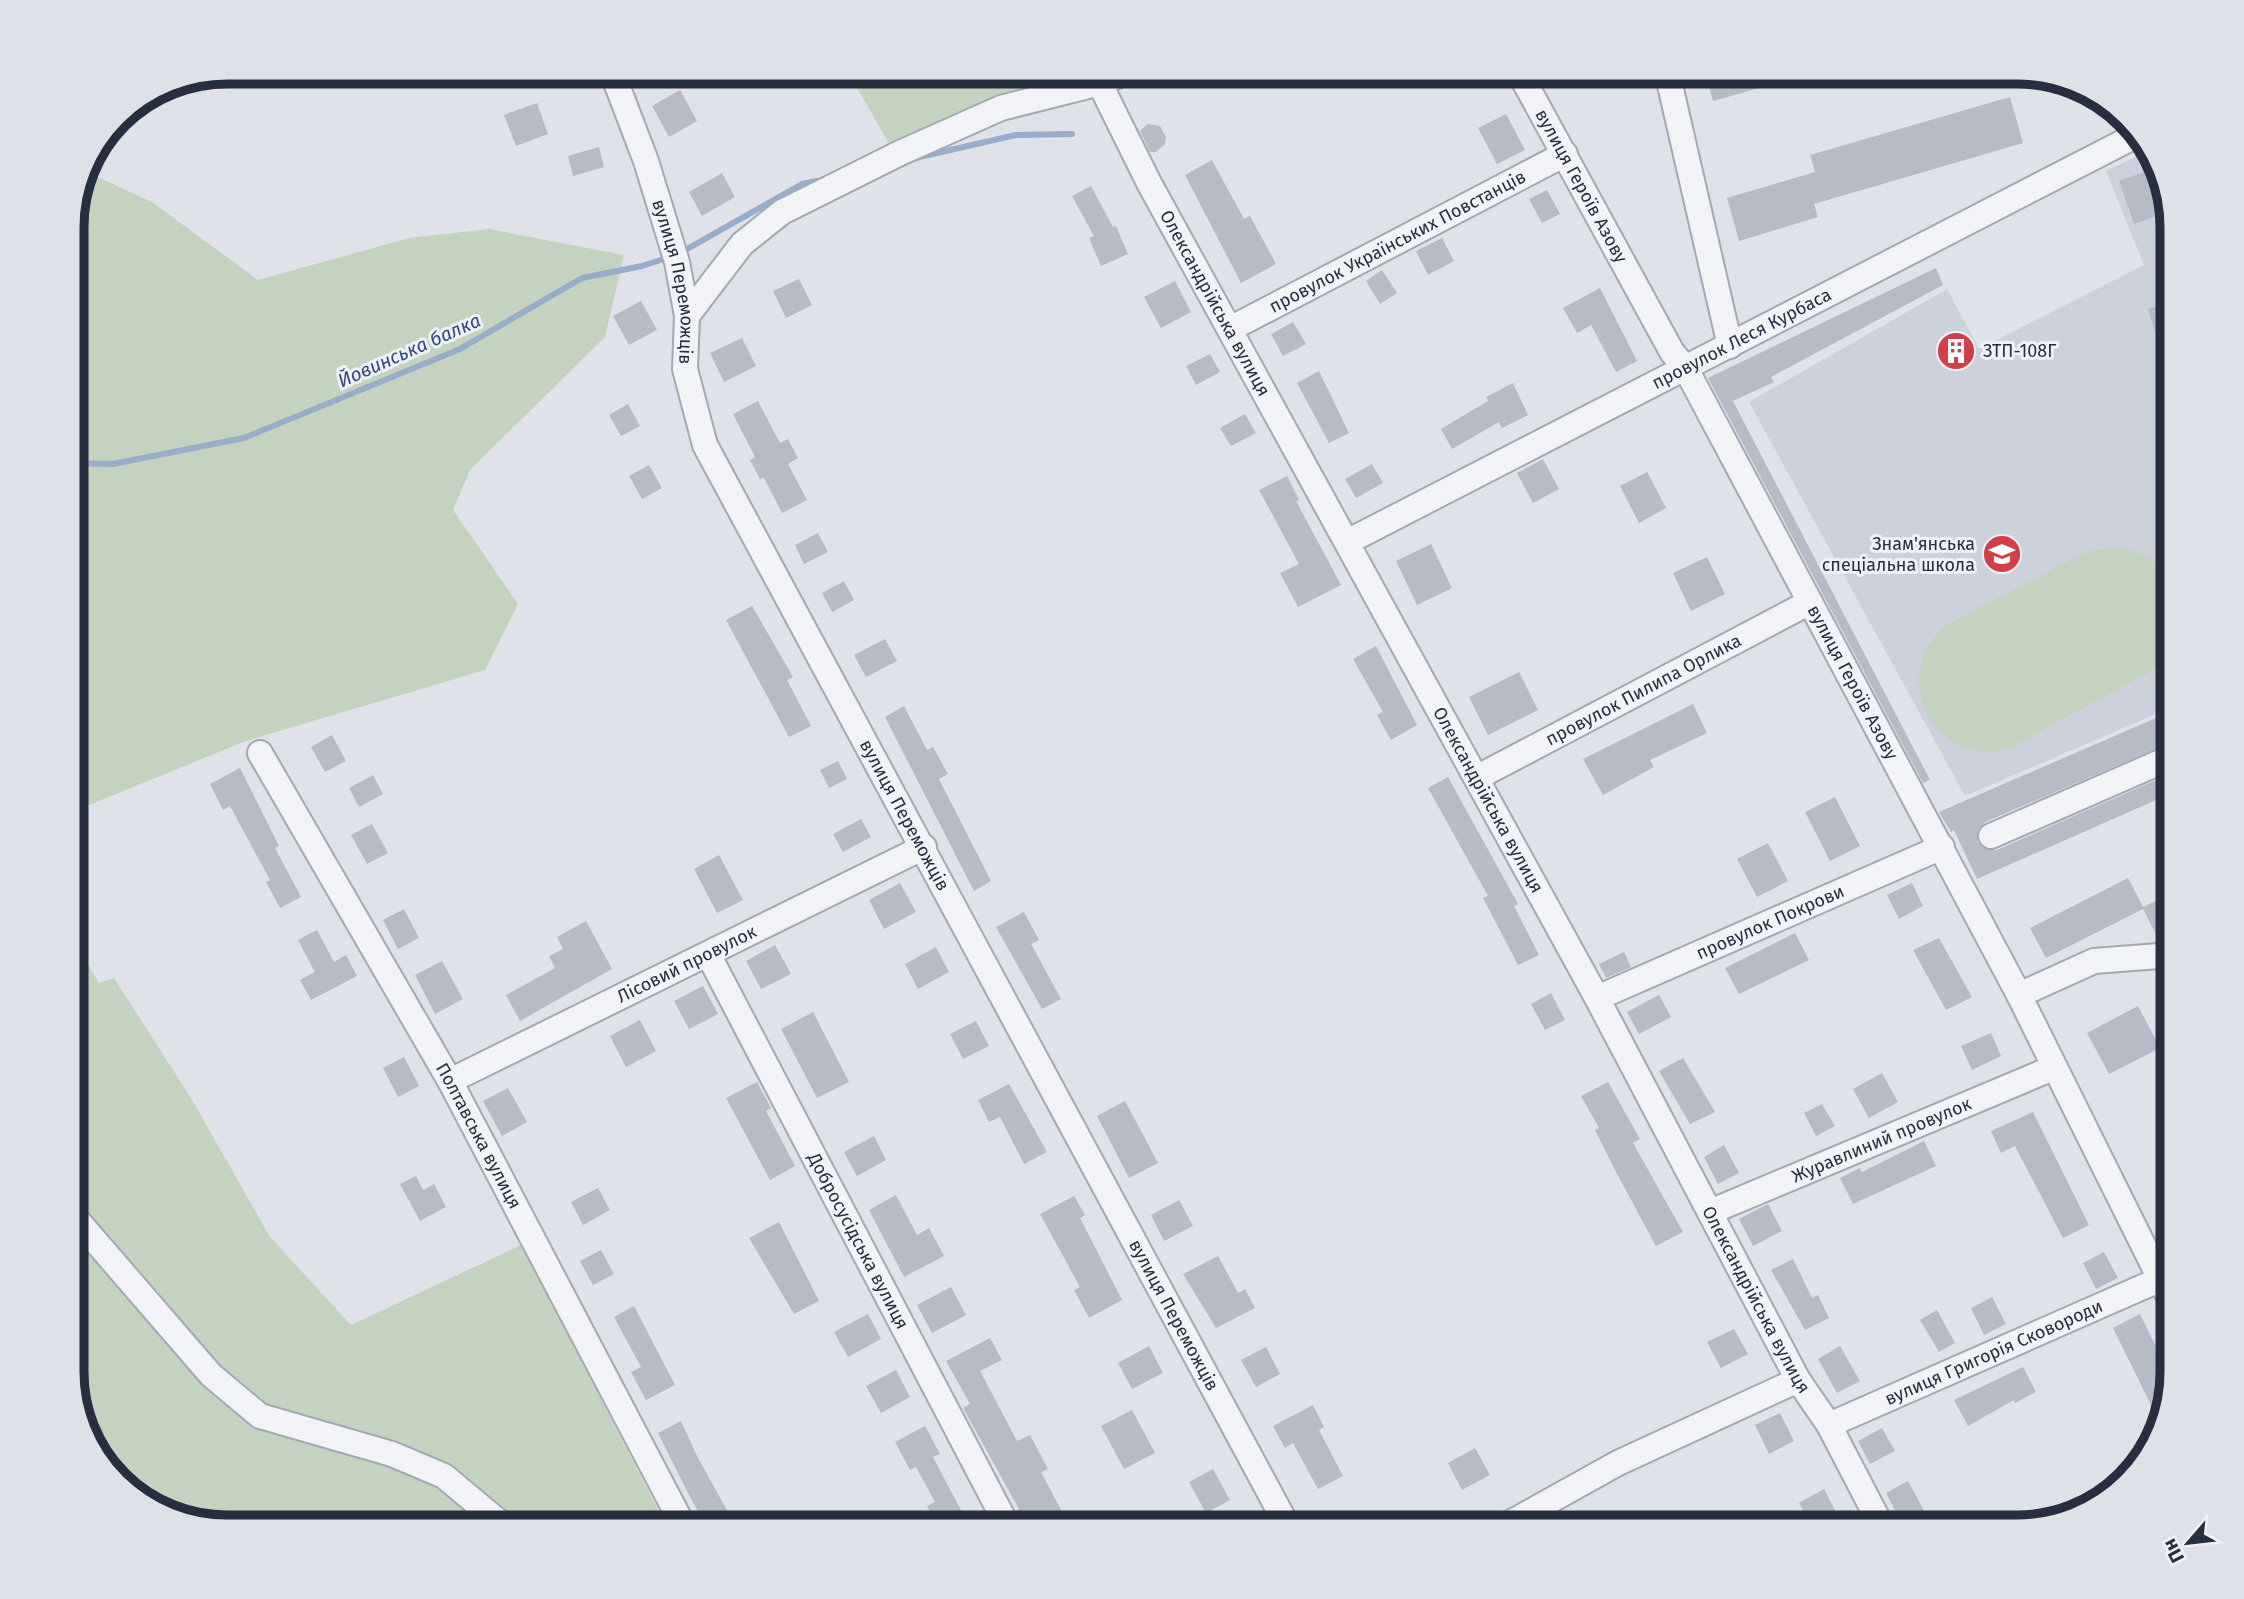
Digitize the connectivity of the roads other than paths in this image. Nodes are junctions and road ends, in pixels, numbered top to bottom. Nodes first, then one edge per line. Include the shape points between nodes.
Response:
1 (616, 84) edge
2 (1078, 84) edge
3 (1100, 84) edge
4 (1526, 84) edge
5 (1670, 84) edge
6 (2129, 139) edge
7 (1565, 154) junction
8 (687, 316) junction
9 (1230, 328) junction
10 (1730, 346) junction
11 (1686, 369) junction
12 (1347, 542) junction
13 (1811, 602) junction
14 (260, 753) dead end
15 (2160, 762) edge
16 (1478, 777) junction
17 (1991, 836) dead end
18 (923, 847) junction
19 (1942, 847) junction
20 (708, 954) junction
21 (2160, 957) edge
22 (2019, 995) junction
23 (1597, 998) junction
24 (2053, 1068) junction
25 (450, 1081) junction
26 (1710, 1212) junction
27 (84, 1228) edge
28 (2160, 1260) edge
29 (2160, 1262) edge
30 (1798, 1380) junction
31 (1829, 1425) junction
32 (491, 1515) edge
33 (678, 1515) edge
34 (1002, 1515) edge
35 (1282, 1515) edge
36 (1525, 1515) edge
37 (1876, 1515) edge

1 - 8 street, вулиця Переможців via 663,213
2 - 8 street via 1001,108 782,212 742,244
3 - 9 street, Олександрійська вулиця
4 - 7 street, вулиця Героїв Азову
5 - 10 street
6 - 10 street, провулок Леся Курбаса
7 - 9 street, провулок Українських Повстанців
7 - 11 street, вулиця Героїв Азову via 1672,352
8 - 18 street, вулиця Переможців via 685,369 705,445
9 - 12 street, Олександрійська вулиця
10 - 11 street, провулок Леся Курбаса
11 - 12 street, провулок Леся Курбаса
11 - 13 street, вулиця Героїв Азову
12 - 16 street, Олександрійська вулиця
13 - 16 street, провулок Пилипа Орлика
13 - 19 street, вулиця Героїв Азову
14 - 25 street, Полтавська вулиця
15 - 17 street
16 - 23 street, Олександрійська вулиця
18 - 20 street, Лісовий провулок
18 - 35 street, вулиця Переможців
19 - 22 street, вулиця Героїв Азову
19 - 23 street, провулок Покрови
20 - 25 street, Лісовий провулок
20 - 34 street, Добросусідська вулиця
21 - 22 street via 2094,961
22 - 24 street, вулиця Героїв Азову
23 - 26 street, Олександрійська вулиця
24 - 26 street, Журавлиний провулок
24 - 28 street, вулиця Героїв Азову
25 - 33 street, Полтавська вулиця
26 - 30 street, Олександрійська вулиця
27 - 32 street via 211,1375 260,1416 392,1454 444,1476
29 - 31 street, вулиця Григорія Сковороди
30 - 31 street, Олександрійська вулиця
30 - 36 street via 1618,1464
31 - 37 street, Олександрійська вулиця

